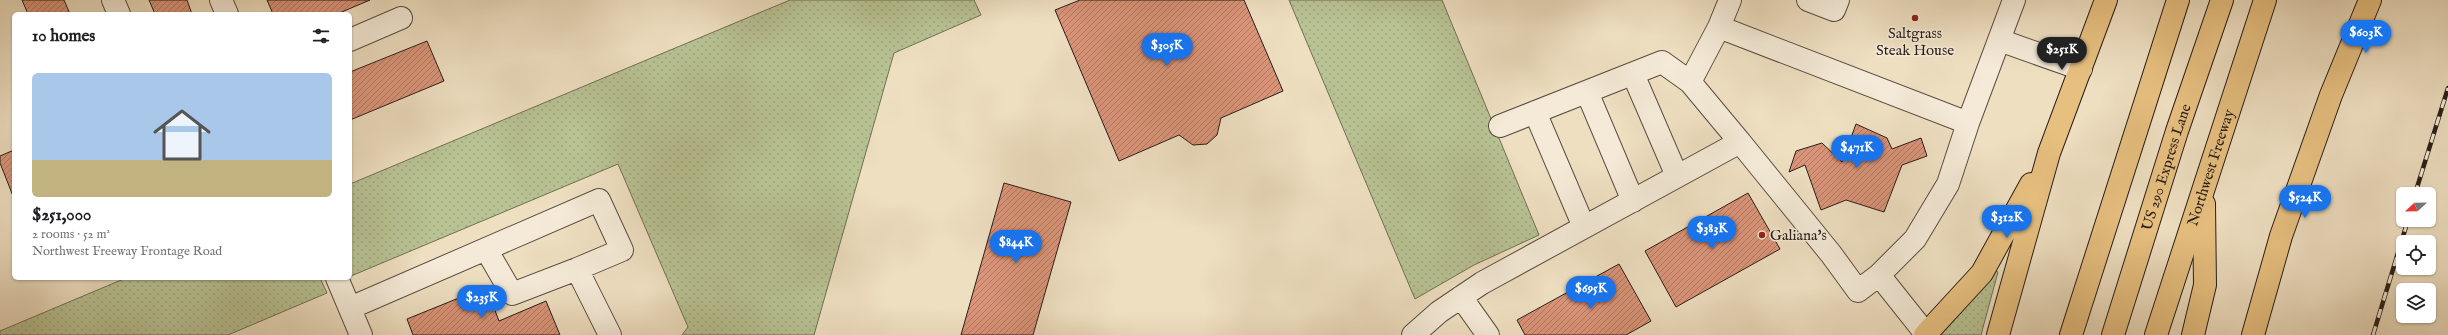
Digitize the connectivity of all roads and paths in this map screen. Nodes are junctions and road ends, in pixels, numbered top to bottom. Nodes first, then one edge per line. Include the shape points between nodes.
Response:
1 (113, 0) edge
2 (221, 0) edge
3 (1730, 0) edge
4 (1808, 0) edge
5 (1838, 0) edge
6 (2014, 0) edge
7 (2106, 0) edge
8 (2178, 0) edge
9 (2222, 0) edge
10 (2265, 0) edge
11 (2370, 0) edge
12 (118, 12) edge
13 (225, 12) edge
14 (401, 18) dead end
15 (1719, 27) junction
16 (352, 39) edge
17 (1999, 40) junction
18 (2081, 70) junction
19 (1633, 74) junction
20 (1690, 82) junction
21 (1587, 92) junction
22 (1535, 112) junction
23 (1968, 123) junction
24 (1500, 126) dead end
25 (1740, 142) junction
26 (2049, 153) junction
27 (1677, 176) junction
28 (2203, 186) junction
29 (1633, 200) junction
30 (1584, 227) junction
31 (486, 249) junction
32 (577, 269) junction
33 (1879, 275) junction
34 (339, 280) edge
35 (1462, 297) junction
36 (350, 308) junction
37 (1925, 334) edge
38 (361, 335) edge
39 (610, 335) edge
40 (1413, 335) edge
41 (1488, 335) edge
42 (1998, 335) edge
43 (2071, 335) edge
44 (2113, 335) edge
45 (2156, 335) edge
46 (2193, 335) edge
47 (2253, 335) edge

1 - 12 street
2 - 13 street
3 - 15 street
4 - 5 street via 1834,10
6 - 17 street
7 - 18 main road
8 - 43 main road
9 - 44 main road, US 290 Express Lane via 2177,131
10 - 28 main road, Northwest Freeway
11 - 47 main road via 2331,96 2281,236
14 - 16 street
15 - 20 street
15 - 23 street
17 - 18 street
17 - 23 street
18 - 26 main road
19 - 20 street via 1662,62
19 - 21 street
19 - 27 street
20 - 25 street
21 - 22 street
21 - 29 street
22 - 24 street
22 - 30 street
23 - 33 street via 1948,184 1915,239
25 - 27 street
25 - 33 street via 1831,254 1858,292
26 - 37 main road via 1982,273
26 - 42 main road
27 - 29 street
28 - 45 main road, Northwest Freeway
28 - 46 main road via 2205,285
29 - 30 street
30 - 35 street via 1482,283
31 - 32 street via 512,294
31 - 32 street via 599,200 622,250
31 - 36 street
32 - 39 street
33 - 37 street
34 - 36 street
35 - 40 street
35 - 41 street
36 - 38 street

